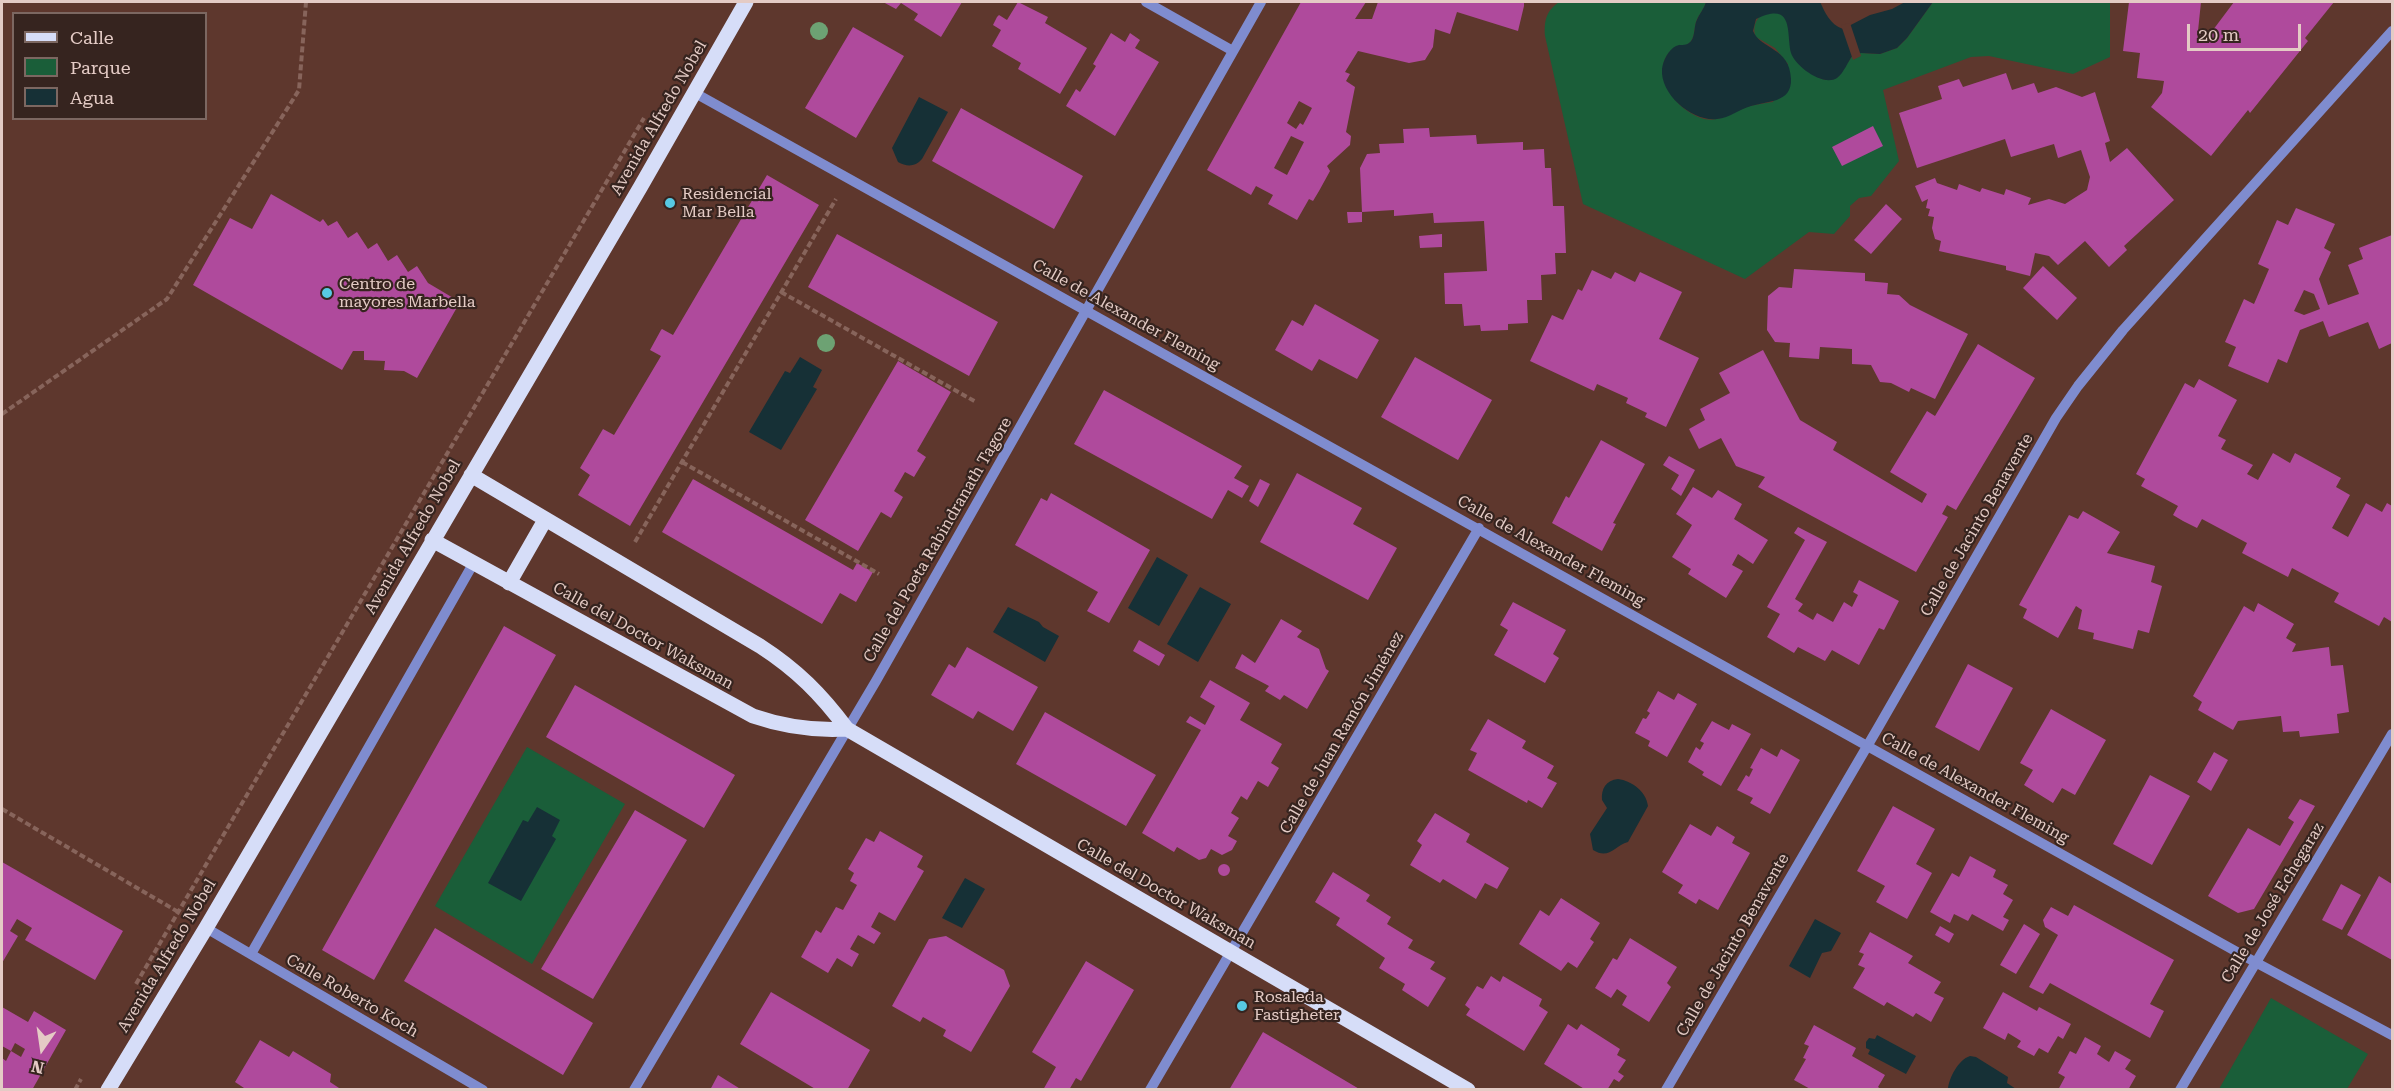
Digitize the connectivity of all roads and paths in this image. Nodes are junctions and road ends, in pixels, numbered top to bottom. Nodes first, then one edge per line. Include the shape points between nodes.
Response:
1 (306, 2) edge
2 (746, 2) edge
3 (1146, 2) edge
4 (1261, 2) edge
5 (2392, 31) edge
6 (1233, 51) junction
7 (695, 93) junction
8 (644, 118) dead end
9 (836, 199) dead end
10 (781, 292) junction
11 (1086, 309) junction
12 (976, 402) dead end
13 (2, 414) edge
14 (682, 462) junction
15 (471, 475) junction
16 (545, 520) junction
17 (1479, 528) junction
18 (432, 540) junction
19 (633, 545) dead end
20 (473, 564) junction
21 (879, 574) dead end
22 (509, 583) junction
23 (847, 729) junction
24 (2392, 734) edge
25 (1868, 745) junction
26 (2, 809) edge
27 (179, 912) junction
28 (207, 928) junction
29 (1230, 952) junction
30 (251, 954) junction
31 (2254, 962) junction
32 (132, 991) dead end
33 (2392, 1035) edge
34 (86, 1070) dead end
35 (75, 1089) edge
36 (108, 1089) edge
37 (483, 1089) edge
38 (634, 1089) edge
39 (1150, 1089) edge
40 (1468, 1089) edge
41 (1666, 1089) edge
42 (2180, 1089) edge

1 - 13 path via 299,90 167,299
2 - 7 main road, Avenida Alfredo Nobel
3 - 6 street
4 - 6 street, Calle del Poeta Rabindranath Tagore
5 - 25 street, Calle de Jacinto Benavente via 2123,330 2078,386
6 - 11 street, Calle del Poeta Rabindranath Tagore
7 - 11 street, Calle de Alexander Fleming
7 - 15 main road, Avenida Alfredo Nobel
8 - 27 path
9 - 10 path
10 - 12 path
10 - 14 path
11 - 17 street, Calle de Alexander Fleming
11 - 23 street, Calle del Poeta Rabindranath Tagore
14 - 19 path
14 - 21 path
15 - 16 main road, Calle del Doctor Waksman
15 - 18 main road, Avenida Alfredo Nobel
16 - 22 main road
16 - 23 main road, Calle del Doctor Waksman via 785,662 821,695
17 - 25 street, Calle de Alexander Fleming
17 - 29 street, Calle de Juan Ramón Jiménez
18 - 20 main road, Calle del Doctor Waksman
18 - 28 main road, Avenida Alfredo Nobel
20 - 22 main road, Calle del Doctor Waksman
20 - 30 street
22 - 23 main road, Calle del Doctor Waksman via 753,716 800,728
23 - 29 main road, Calle del Doctor Waksman
23 - 38 street, Calle del Poeta Rabindranath Tagore
24 - 31 street, Calle de José Echegaraz
25 - 31 street, Calle de Alexander Fleming
25 - 41 street, Calle de Jacinto Benavente
26 - 27 path
27 - 28 path
27 - 32 path
28 - 30 street, Calle Roberto Koch
28 - 36 main road, Avenida Alfredo Nobel
29 - 39 street, Calle de Juan Ramón Jiménez
29 - 40 main road, Calle del Doctor Waksman
30 - 37 street, Calle Roberto Koch
31 - 33 street, Calle de Alexander Fleming
31 - 42 street, Calle de José Echegaraz
34 - 35 path

